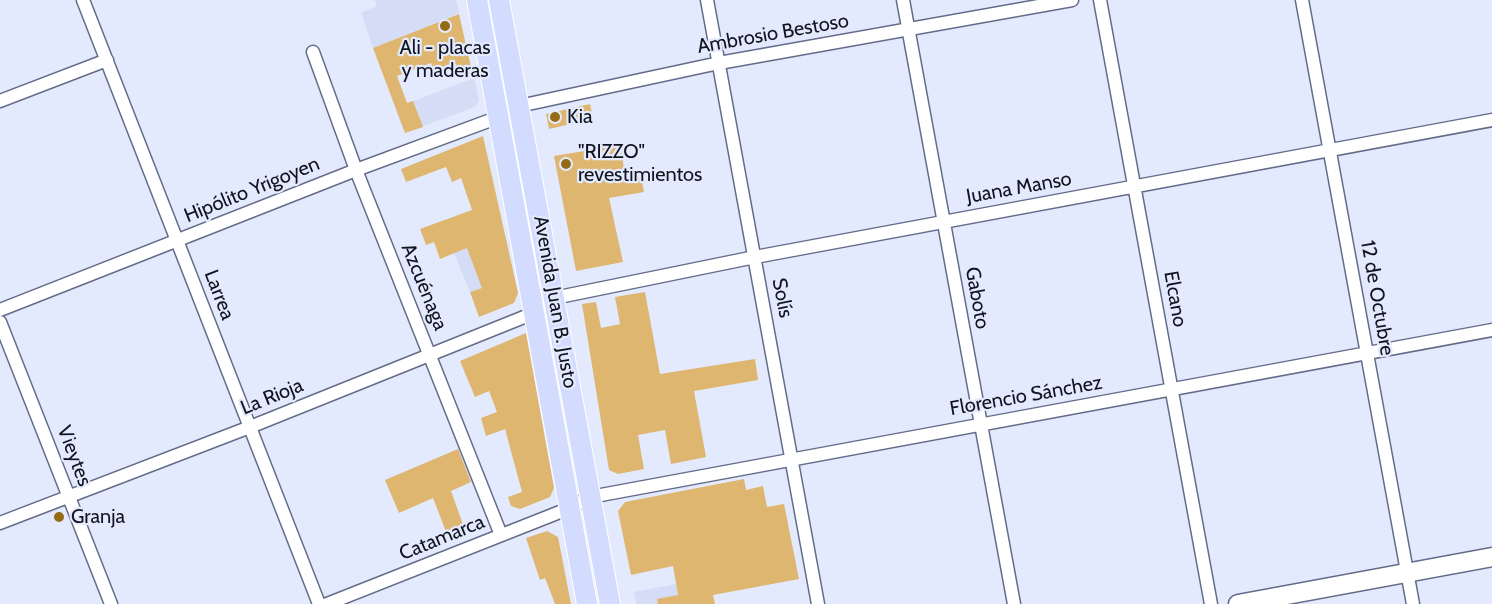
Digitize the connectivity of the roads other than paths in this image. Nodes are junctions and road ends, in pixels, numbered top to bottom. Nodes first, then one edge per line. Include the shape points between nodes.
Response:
1 (83, 0) edge
2 (477, 0) edge
3 (500, 0) edge
4 (707, 0) edge
5 (903, 0) edge
6 (1072, 0) edge
7 (1100, 0) edge
8 (1302, 0) edge
9 (908, 29) junction
10 (313, 52) dead end
11 (107, 60) junction
12 (719, 63) junction
13 (0, 101) edge
14 (519, 106) junction
15 (499, 117) junction
16 (1492, 120) edge
17 (1330, 151) junction
18 (356, 170) junction
19 (1134, 187) junction
20 (944, 222) junction
21 (177, 241) junction
22 (755, 257) junction
23 (554, 298) junction
24 (0, 310) edge
25 (534, 313) junction
26 (0, 322) edge
27 (1492, 330) edge
28 (429, 353) junction
29 (1367, 353) junction
30 (1172, 389) junction
31 (980, 424) junction
32 (250, 427) junction
33 (792, 458) junction
34 (69, 497) junction
35 (590, 497) junction
36 (570, 508) junction
37 (0, 523) edge
38 (501, 535) junction
39 (1492, 557) edge
40 (1407, 573) junction
41 (111, 604) edge
42 (320, 604) edge
43 (327, 604) edge
44 (587, 604) edge
45 (610, 604) edge
46 (818, 604) edge
47 (1014, 604) edge
48 (1211, 604) edge
49 (1238, 604) edge
50 (1413, 604) edge

1 - 11 street, Larrea
2 - 15 main road, Avenida Juan B. Justo
3 - 14 main road, Avenida Juan B. Justo
4 - 12 street, Solís
5 - 9 street, Gaboto
6 - 9 street, Ambrosio Bestoso
7 - 19 street, Elcano
8 - 17 street, 12 de Octubre
9 - 12 street, Ambrosio Bestoso
9 - 20 street, Gaboto
10 - 18 street, Azcuénaga
11 - 13 street
11 - 21 street, Larrea
12 - 14 street, Ambrosio Bestoso
12 - 22 street, Solís
14 - 15 street, Hipólito Yrigoyen
14 - 23 main road, Avenida Juan B. Justo
15 - 18 street, Hipólito Yrigoyen
15 - 25 main road, Avenida Juan B. Justo
16 - 17 street, Juana Manso
17 - 19 street, Juana Manso
17 - 29 street, 12 de Octubre
18 - 21 street, Hipólito Yrigoyen
18 - 28 street, Azcuénaga
19 - 20 street, Juana Manso
19 - 30 street, Elcano
20 - 22 street, Juana Manso
20 - 31 street, Gaboto
21 - 24 street, Hipólito Yrigoyen
21 - 32 street, Larrea
22 - 23 street, Juana Manso
22 - 33 street, Solís
23 - 25 street, La Rioja
23 - 35 main road, Avenida Juan B. Justo
25 - 28 street, La Rioja
25 - 36 main road, Avenida Juan B. Justo
26 - 34 street, Vieytes
27 - 29 street, Florencio Sánchez
28 - 32 street, La Rioja
28 - 38 street, Azcuénaga
29 - 30 street, Florencio Sánchez
29 - 40 street, 12 de Octubre
30 - 31 street, Florencio Sánchez
30 - 48 street, Elcano
31 - 33 street, Florencio Sánchez
31 - 47 street, Gaboto
32 - 34 street, La Rioja
32 - 42 street, Larrea
33 - 35 street, Florencio Sánchez
33 - 46 street, Solís
34 - 37 street, La Rioja
34 - 41 street, Vieytes
35 - 36 street, Florencio Sánchez
35 - 45 main road, Avenida Juan B. Justo
36 - 38 street, Catamarca
36 - 44 main road, Avenida Juan B. Justo
38 - 43 street, Catamarca
39 - 40 main road
40 - 49 main road
40 - 50 street, 12 de Octubre

